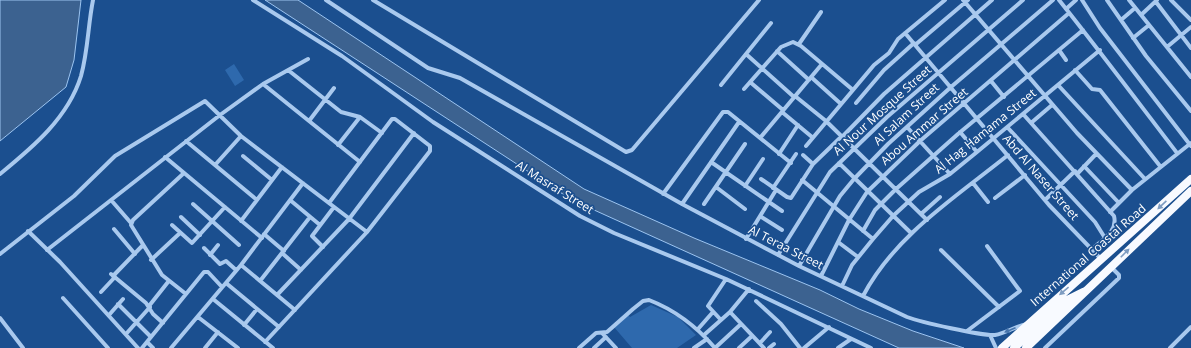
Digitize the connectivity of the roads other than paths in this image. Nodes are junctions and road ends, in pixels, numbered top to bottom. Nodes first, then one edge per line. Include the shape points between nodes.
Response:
1 (93, 0) edge
2 (253, 0) edge
3 (326, 0) edge
4 (373, 0) edge
5 (759, 0) edge
6 (945, 0) edge
7 (992, 0) edge
8 (1022, 0) edge
9 (1053, 0) edge
10 (1059, 0) edge
11 (1076, 0) edge
12 (1082, 0) edge
13 (1107, 0) edge
14 (1129, 0) edge
15 (1170, 0) edge
16 (965, 1) edge
17 (1156, 1) edge
18 (1135, 8) junction
19 (1066, 9) junction
20 (821, 12) dead end
21 (1070, 13) junction
22 (976, 15) junction
23 (1141, 15) junction
24 (1190, 18) edge
25 (1121, 20) junction
26 (771, 23) dead end
27 (1149, 25) junction
28 (1191, 27) edge
29 (988, 30) junction
30 (1083, 30) junction
31 (905, 33) junction
32 (1181, 36) junction
33 (1133, 38) junction
34 (799, 44) junction
35 (914, 44) junction
36 (1000, 44) junction
37 (1167, 48) junction
38 (1191, 48) edge
39 (1058, 50) junction
40 (1100, 50) junction
41 (777, 51) junction
42 (746, 54) junction
43 (926, 58) junction
44 (308, 59) dead end
45 (1014, 60) junction
46 (1066, 60) dead end
47 (822, 64) junction
48 (762, 68) junction
49 (1191, 68) edge
50 (288, 70) junction
51 (1075, 70) junction
52 (939, 72) junction
53 (1187, 72) junction
54 (1028, 76) junction
55 (1191, 77) edge
56 (810, 79) junction
57 (991, 81) junction
58 (750, 82) junction
59 (263, 84) junction
60 (721, 85) dead end
61 (1058, 85) junction
62 (951, 86) junction
63 (334, 88) dead end
64 (744, 89) dead end
65 (853, 90) junction
66 (1044, 96) junction
67 (795, 97) junction
68 (1004, 97) junction
69 (325, 100) junction
70 (856, 103) dead end
71 (965, 103) junction
72 (841, 104) junction
73 (1052, 106) junction
74 (782, 111) junction
75 (1191, 111) edge
76 (1023, 114) junction
77 (220, 115) junction
78 (360, 117) junction
79 (977, 118) junction
80 (309, 121) junction
81 (826, 121) junction
82 (739, 122) junction
83 (1031, 123) junction
84 (798, 125) junction
85 (907, 127) junction
86 (1008, 128) junction
87 (960, 132) junction
88 (382, 133) junction
89 (414, 133) junction
90 (241, 136) junction
91 (842, 136) junction
92 (812, 137) junction
93 (760, 138) junction
94 (995, 139) junction
95 (186, 141) junction
96 (920, 141) junction
97 (338, 144) junction
98 (745, 144) dead end
99 (1191, 144) edge
100 (806, 146) dead end
101 (854, 148) junction
102 (977, 152) junction
103 (1177, 153) junction
104 (779, 154) junction
105 (796, 154) dead end
106 (1096, 154) junction
107 (803, 155) dead end
108 (1008, 155) junction
109 (243, 156) dead end
110 (934, 156) junction
111 (165, 158) junction
112 (763, 160) dead end
113 (360, 162) junction
114 (711, 162) junction
115 (791, 162) junction
116 (839, 163) junction
117 (869, 163) junction
118 (813, 164) junction
119 (215, 165) junction
120 (1084, 166) junction
121 (1160, 166) junction
122 (282, 167) junction
123 (726, 172) junction
124 (184, 173) junction
125 (1076, 173) junction
126 (0, 174) edge
127 (950, 174) junction
128 (1025, 175) junction
129 (882, 176) junction
130 (761, 179) dead end
131 (854, 179) junction
132 (1145, 179) junction
133 (1191, 179) edge
134 (272, 180) junction
135 (802, 180) junction
136 (303, 183) junction
137 (973, 183) junction
138 (1060, 185) junction
139 (745, 186) junction
140 (716, 187) junction
141 (775, 189) junction
142 (896, 189) junction
143 (1132, 190) junction
144 (1191, 191) edge
145 (816, 192) junction
146 (867, 192) junction
147 (662, 194) junction
148 (940, 196) dead end
149 (995, 198) dead end
150 (111, 200) junction
151 (257, 200) junction
152 (290, 200) junction
153 (1044, 200) junction
154 (768, 202) junction
155 (908, 202) junction
156 (988, 202) dead end
157 (329, 203) junction
158 (1119, 203) junction
159 (193, 204) dead end
160 (682, 204) junction
161 (704, 204) dead end
162 (880, 204) junction
163 (225, 207) junction
164 (334, 207) junction
165 (834, 207) junction
166 (745, 209) dead end
167 (782, 211) dead end
168 (1110, 212) junction
169 (921, 214) junction
170 (760, 216) junction
171 (893, 216) junction
172 (181, 217) dead end
173 (310, 217) junction
174 (349, 219) junction
175 (849, 220) junction
176 (927, 220) junction
177 (241, 221) junction
178 (212, 222) junction
179 (131, 223) junction
180 (172, 225) dead end
181 (320, 225) junction
182 (114, 229) dead end
183 (782, 230) dead end
184 (28, 231) junction
185 (863, 231) junction
186 (367, 232) junction
187 (180, 233) junction
188 (911, 233) junction
189 (200, 235) junction
190 (263, 236) junction
191 (1105, 238) junction
192 (746, 239) junction
193 (873, 239) junction
194 (838, 242) junction
195 (218, 245) dead end
196 (240, 245) dead end
197 (143, 246) junction
198 (987, 246) dead end
199 (323, 247) junction
200 (204, 248) dead end
201 (1092, 249) junction
202 (47, 250) junction
203 (940, 250) dead end
204 (283, 252) junction
205 (0, 254) edge
206 (135, 254) junction
207 (210, 255) junction
208 (778, 255) junction
209 (858, 257) junction
210 (151, 260) junction
211 (1102, 260) junction
212 (241, 265) junction
213 (799, 266) junction
214 (1111, 267) junction
215 (236, 270) junction
216 (301, 270) junction
217 (113, 276) junction
218 (821, 276) junction
219 (726, 279) junction
220 (260, 281) junction
221 (168, 282) junction
222 (226, 283) junction
223 (842, 286) junction
224 (222, 287) junction
225 (749, 289) junction
226 (1088, 290) junction
227 (100, 292) dead end
228 (186, 294) junction
229 (277, 295) junction
230 (863, 296) junction
231 (63, 298) dead end
232 (123, 299) dead end
233 (213, 299) junction
234 (756, 301) dead end
235 (118, 304) junction
236 (149, 306) junction
237 (999, 307) junction
238 (257, 309) junction
239 (295, 310) junction
240 (712, 312) junction
241 (730, 312) junction
242 (109, 315) junction
243 (198, 317) junction
244 (0, 318) edge
245 (721, 320) junction
246 (136, 322) junction
247 (163, 323) junction
248 (1029, 323) junction
249 (741, 324) junction
250 (244, 325) junction
251 (279, 327) junction
252 (1191, 327) edge
253 (829, 328) junction
254 (698, 329) junction
255 (967, 330) junction
256 (218, 332) junction
257 (770, 332) dead end
258 (602, 333) junction
259 (126, 334) junction
260 (990, 335) junction
261 (752, 336) junction
262 (151, 337) junction
263 (606, 337) junction
264 (706, 337) junction
265 (851, 339) junction
266 (147, 342) junction
267 (265, 342) junction
268 (760, 343) junction
269 (774, 344) dead end
270 (844, 344) junction
271 (23, 348) edge
272 (108, 348) edge
273 (138, 348) edge
274 (142, 348) edge
275 (153, 348) edge
276 (171, 348) edge
277 (205, 348) edge
278 (238, 348) edge
279 (273, 348) edge
280 (579, 348) edge
281 (594, 348) edge
282 (616, 348) edge
283 (694, 348) edge
284 (715, 348) edge
285 (740, 348) edge
286 (764, 348) edge
287 (769, 348) edge
288 (800, 348) edge
289 (804, 348) edge
290 (838, 348) edge
291 (848, 348) edge
292 (870, 348) edge
293 (996, 348) edge
294 (1002, 348) edge
295 (1014, 348) edge
296 (1026, 348) edge
297 (1045, 348) edge
298 (1170, 348) edge

1 - 126 street via 83,66 74,92 44,136
2 - 219 street, Al Masraf Street via 342,56 433,122 580,216 614,233
3 - 147 street, Al Teraa Street via 428,68 460,78
4 - 5 street via 626,152 632,150
6 - 31 street
7 - 22 street
8 - 29 street, Al Nour Mosque Street
9 - 36 street, Al Salam Street
10 - 19 street
11 - 19 street
12 - 99 street via 1100,28
13 - 25 street
14 - 18 street
15 - 24 street
16 - 22 street
16 - 35 street
17 - 23 street
17 - 32 street
18 - 23 street
18 - 25 street
19 - 21 street
20 - 34 street
21 - 30 street
21 - 45 street, Abou Ammar Street
22 - 29 street
22 - 43 street
23 - 27 street
25 - 33 street
26 - 42 street
27 - 33 street
27 - 37 street
28 - 32 street
29 - 36 street
29 - 52 street, Al Nour Mosque Street
30 - 39 street
30 - 40 street
31 - 35 street, Abd Al Naser Street
31 - 65 street
32 - 37 street
32 - 38 street
33 - 75 street
34 - 41 street via 788,43
34 - 47 street
35 - 43 street, Abd Al Naser Street
35 - 70 street via 884,70
36 - 45 street
36 - 62 street, Al Salam Street
37 - 53 street
39 - 46 street
39 - 54 street
40 - 51 street, Al Hag Hamama Street
40 - 103 street
41 - 48 street
41 - 56 street
42 - 48 street
42 - 60 street
43 - 52 street, Abd Al Naser Street
43 - 91 street via 873,104
44 - 50 street
45 - 54 street
45 - 57 street, Abou Ammar Street
47 - 56 street
47 - 65 street
48 - 58 street
48 - 67 street
49 - 53 street
50 - 59 street
50 - 69 street
51 - 61 street, Al Hag Hamama Street
51 - 121 street via 1092,88 1100,90
52 - 62 street, Abd Al Naser Street
52 - 101 street, Al Nour Mosque Street
53 - 55 street
54 - 66 street
54 - 68 street
56 - 67 street
56 - 72 street
57 - 68 street
57 - 71 street, Abou Ammar Street
58 - 64 street
58 - 74 street
59 - 77 street
59 - 80 street
61 - 66 street, Al Hag Hamama Street
61 - 132 street
62 - 71 street, Abd Al Naser Street
62 - 85 street, Al Salam Street
63 - 69 street
65 - 72 street
66 - 73 street
66 - 76 street, Al Hag Hamama Street
67 - 74 street
67 - 81 street
68 - 79 street
69 - 78 street via 344,114
69 - 80 street
71 - 79 street, Abd Al Naser Street
71 - 96 street, Abou Ammar Street
72 - 81 street
73 - 83 street
73 - 106 street
74 - 84 street
74 - 93 street
76 - 83 street
76 - 86 street, Al Hag Hamama Street
77 - 90 street
77 - 95 street
77 - 184 street via 207,101 197,105 115,156 74,196
78 - 88 street
78 - 97 street
79 - 87 street
79 - 94 street, Abd Al Naser Street
80 - 97 street
81 - 91 street
81 - 92 street
82 - 93 street
82 - 114 street
82 - 147 street via 728,112 721,113
83 - 125 street
84 - 92 street
84 - 104 street
85 - 96 street
85 - 117 street, Al Salam Street
86 - 94 street, Al Hag Hamama Street
86 - 138 street
87 - 102 street
87 - 110 street
88 - 89 street via 394,119
88 - 113 street
89 - 174 street
89 - 186 street via 430,146 430,151
90 - 119 street
90 - 122 street
91 - 101 street
91 - 118 street
92 - 100 street
93 - 104 street
94 - 102 street, Al Hag Hamama Street
94 - 108 street, Abd Al Naser Street
95 - 111 street
95 - 119 street
96 - 110 street
96 - 129 street, Abou Ammar Street
97 - 113 street
98 - 123 street
99 - 103 street
101 - 116 street, Al Nour Mosque Street
101 - 117 street
102 - 127 street, Al Hag Hamama Street
103 - 121 street
104 - 115 street
105 - 115 street
106 - 120 street
106 - 143 street
107 - 118 street
108 - 128 street, Abd Al Naser Street
108 - 137 street
109 - 134 street
110 - 127 street
110 - 142 street
111 - 124 street
111 - 150 street
112 - 139 street
113 - 157 street
114 - 123 street
114 - 160 street
115 - 141 street
116 - 131 street
116 - 145 street, Al Nour Mosque Street
117 - 129 street
117 - 131 street, Al Salam Street
118 - 135 street
119 - 151 street
120 - 125 street
120 - 158 street
121 - 132 street
122 - 134 street
122 - 136 street
123 - 139 street
123 - 140 street
124 - 163 street
124 - 179 street
125 - 138 street
125 - 168 street
127 - 155 street, Al Hag Hamama Street via 922,190
128 - 149 street
128 - 153 street, Abd Al Naser Street
129 - 142 street
129 - 146 street, Abou Ammar Street
130 - 141 street
131 - 146 street
131 - 165 street, Al Salam Street
132 - 143 street
133 -> 211 highway, International Coastal Road
134 - 151 street
135 - 141 street via 790,198
135 - 145 street
136 - 152 street
136 - 157 street
137 - 156 street
137 - 176 street
138 - 153 street
138 - 191 street via 1095,222
139 - 154 street
140 - 161 street
140 - 166 street
141 - 154 street
142 - 155 street
142 - 162 street
143 - 158 street
214 -> 144 highway, International Coastal Road
145 - 165 street
145 - 208 street, Al Nour Mosque Street
146 - 162 street
146 - 175 street, Abou Ammar Street
147 - 160 street, Al Teraa Street
148 - 169 street
150 - 179 street
150 - 202 street
151 - 177 street
152 - 173 street
152 - 190 street
153 - 201 street, Abd Al Naser Street
154 - 167 street
154 - 170 street
155 - 169 street
155 - 171 street, Al Hag Hamama Street
157 - 164 street
158 - 168 street
159 - 178 street
160 - 192 street, Al Teraa Street
162 - 171 street
162 - 185 street
163 - 177 street
163 - 178 street
164 - 174 street
164 - 181 street
165 - 175 street
165 - 213 street, Al Salam Street
168 - 191 street via 1114,216 1115,227
169 - 176 street
170 - 183 street
170 - 192 street
171 - 188 street
171 - 193 street, Al Hag Hamama Street
172 - 189 street
173 - 181 street
173 - 204 street
174 - 186 street
174 - 199 street
175 - 185 street
175 - 194 street, Abou Ammar Street
176 - 188 street
177 - 190 street
178 - 189 street
178 - 196 street
179 - 197 street
180 - 187 street
181 - 199 street via 312,236
182 - 206 street
184 - 202 street
184 - 205 street
185 - 193 street
186 - 239 street
187 - 189 street via 192,243
187 - 210 street
188 - 230 street via 882,264
190 - 204 street
190 - 212 street
191 - 201 street
192 - 208 street, Al Teraa Street
193 - 209 street, Al Hag Hamama Street
194 - 209 street
194 - 218 street, Abou Ammar Street
195 - 207 street
197 - 206 street
197 - 210 street
198 - 237 street via 1020,291
199 - 216 street
200 - 207 street
201 - 211 street, Abd Al Naser Street
202 - 242 street
203 - 237 street
204 - 216 street
204 - 220 street
206 - 217 street
207 - 215 street via 220,264 226,261
208 - 213 street, Al Teraa Street
209 - 223 street, Al Hag Hamama Street
210 - 221 street
211 -> 248 highway, International Coastal Road
212 - 215 street
212 - 220 street
213 - 218 street, Al Teraa Street
214 - 226 highway, International Coastal Road
214 - 297 street via 1119,278
215 - 222 street
216 - 229 street
217 - 227 street
217 - 236 street
218 - 223 street, Al Teraa Street
219 - 225 street, Al Masraf Street
219 - 240 street via 708,306
220 - 229 street
221 - 228 street
221 - 236 street
222 - 224 street
222 - 238 street
223 - 230 street, Al Teraa Street
224 - 228 street via 206,271
224 - 233 street
225 - 241 street
225 - 253 street, Al Masraf Street
226 - 295 highway via 1067,300
226 - 296 highway, International Coastal Road
228 - 247 street
229 - 239 street
230 - 255 street, Al Teraa Street via 916,320
231 - 272 street
232 - 235 street
233 - 243 street
233 - 250 street
234 - 288 street via 781,324
235 - 242 street
235 - 246 street
236 - 246 street
236 - 247 street
237 - 255 street
238 - 250 street
238 - 251 street
239 - 251 street
240 - 245 street
240 - 254 street
241 - 245 street
241 - 249 street
242 - 259 street
243 - 256 street
243 - 276 street
244 - 271 street
245 - 264 street
246 - 259 street
246 - 262 street
247 - 262 street
248 -> 260 street, Al Teraa Street
248 - 294 highway, International Coastal Road
249 - 261 street
249 - 284 street
250 - 267 street
251 - 267 street
252 - 298 street
253 - 265 street, Al Masraf Street
253 - 289 street
254 - 258 street via 680,316 649,300 638,305 607,332
254 - 264 street
255 - 260 street, Al Teraa Street
256 - 277 street
256 - 278 street
257 - 268 street
258 - 263 street
258 - 280 street via 596,333
259 - 273 street
260 - 293 street
261 - 268 street
261 - 285 street
262 - 266 street
263 - 281 street
263 - 282 street
264 - 283 street
264 - 284 street
265 - 270 street
265 - 292 street, Al Masraf Street
266 - 274 street
266 - 275 street
267 - 279 street
268 - 286 street
269 - 287 street
270 - 290 street
270 - 291 street

